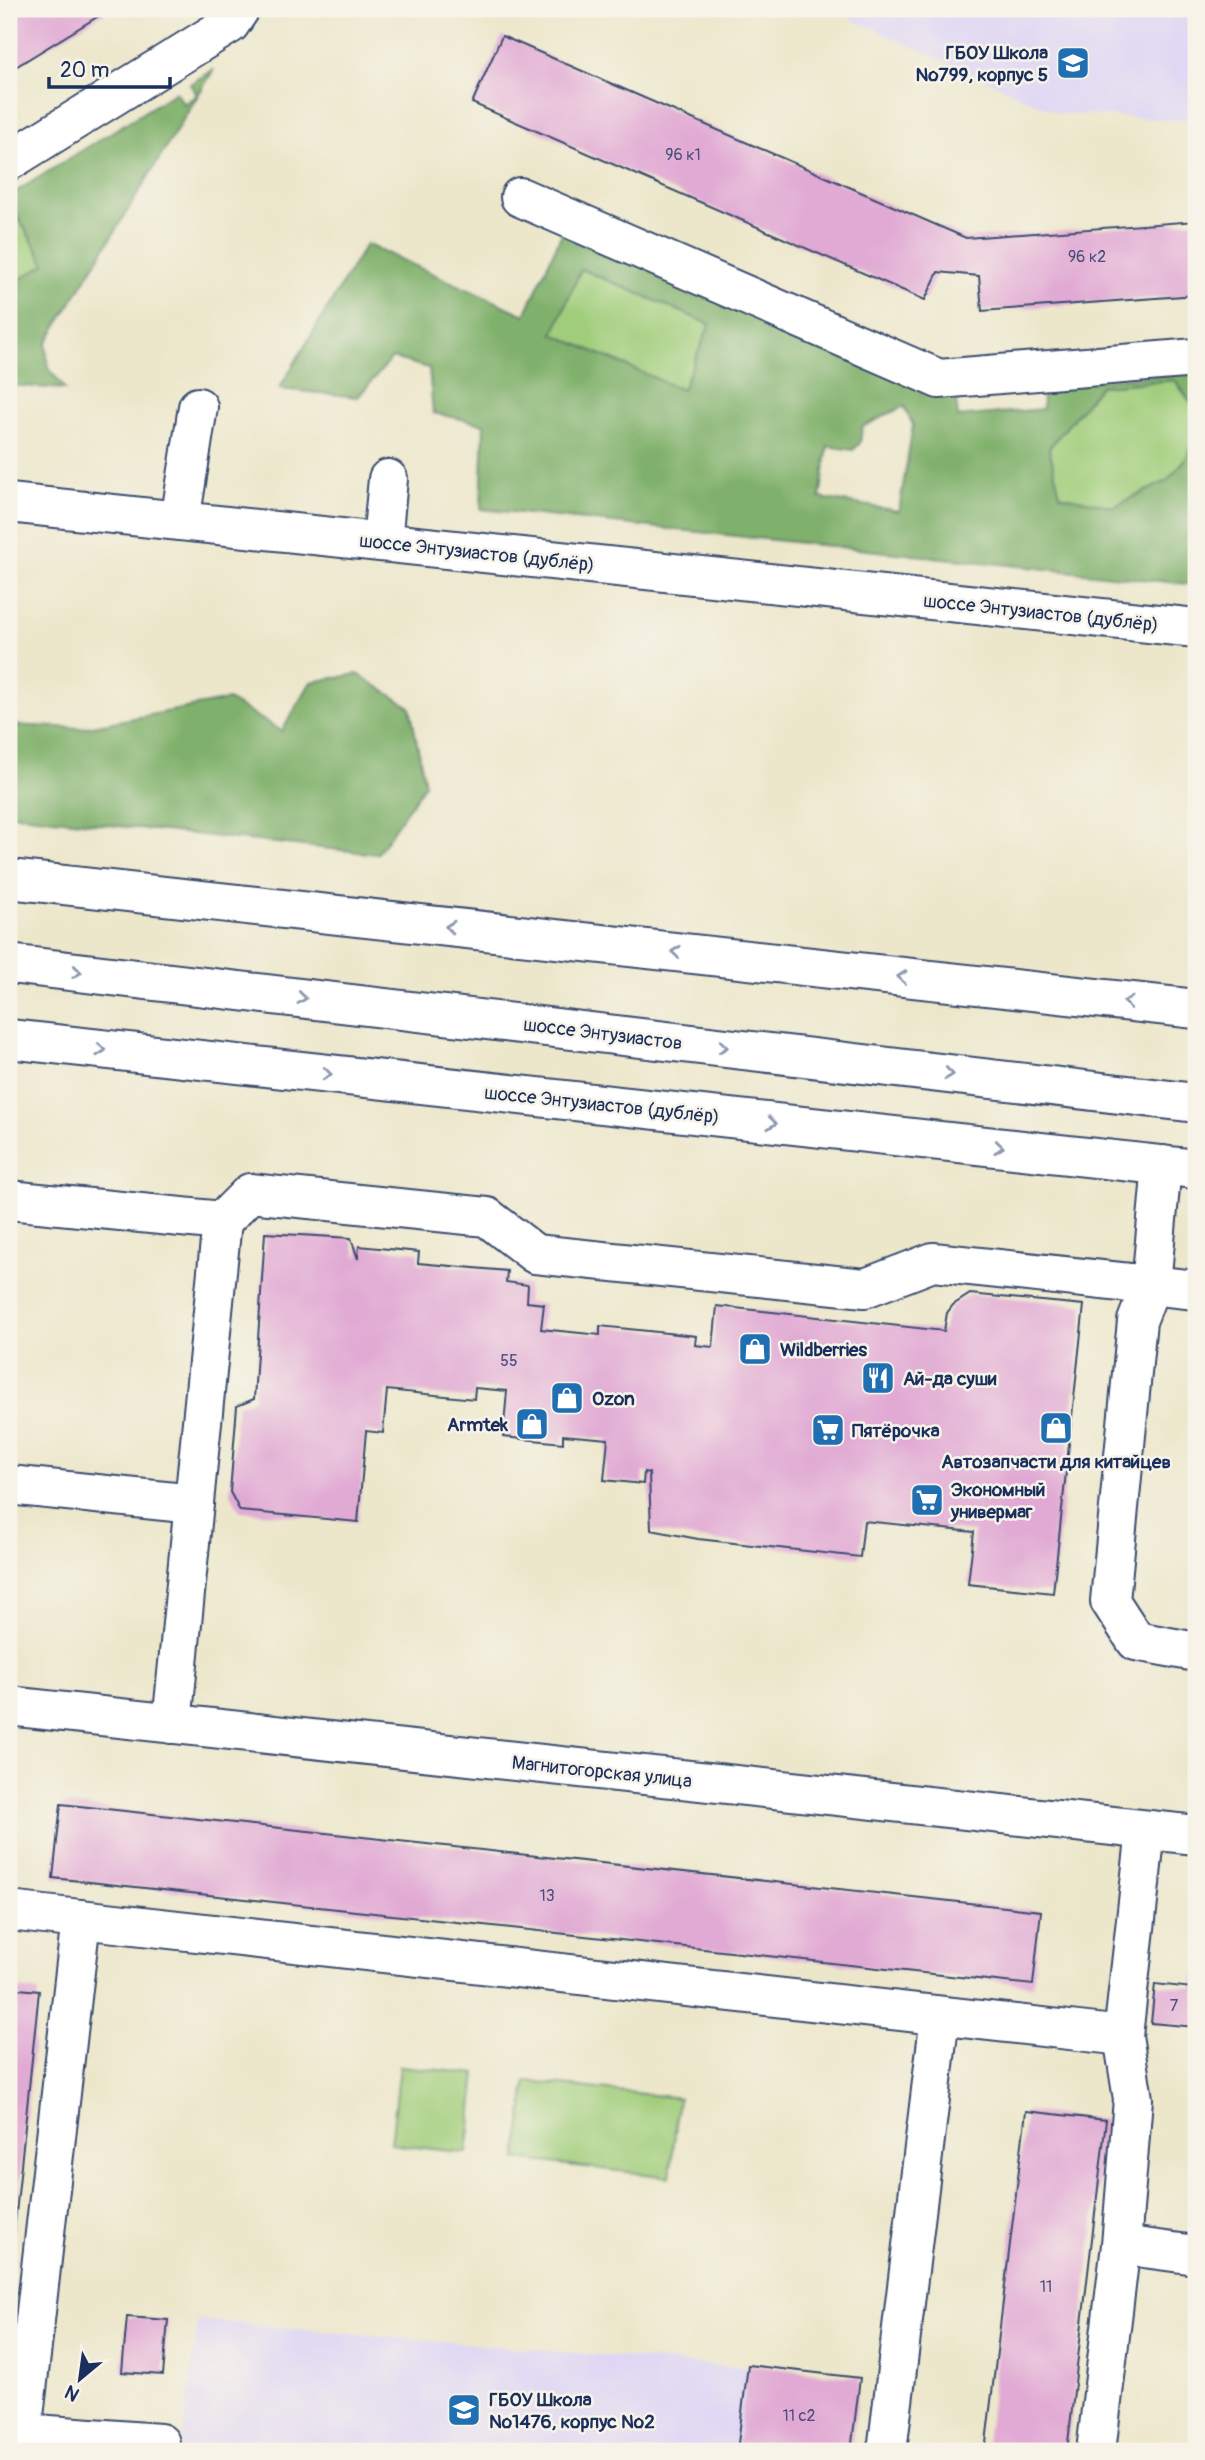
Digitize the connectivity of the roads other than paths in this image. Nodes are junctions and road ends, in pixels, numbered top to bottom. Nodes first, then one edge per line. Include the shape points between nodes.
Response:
1 (240, 9) edge
2 (9, 161) edge
3 (520, 197) dead end
4 (1196, 358) edge
5 (198, 407) dead end
6 (388, 479) dead end
7 (9, 503) edge
8 (180, 522) junction
9 (382, 542) junction
10 (1196, 628) edge
11 (9, 879) edge
12 (9, 964) edge
13 (1196, 1009) edge
14 (9, 1040) edge
15 (1196, 1103) edge
16 (1179, 1167) edge
17 (9, 1200) edge
18 (222, 1222) junction
19 (1151, 1284) junction
20 (1196, 1290) edge
21 (9, 1485) edge
22 (194, 1504) junction
23 (1196, 1652) edge
24 (9, 1706) edge
25 (172, 1724) junction
26 (1146, 1830) junction
27 (1196, 1835) edge
28 (9, 1911) edge
29 (81, 1919) junction
30 (940, 2016) junction
31 (1123, 2036) junction
32 (1121, 2245) junction
33 (1196, 2255) edge
34 (21, 2442) edge
35 (160, 2442) dead end
36 (887, 2451) edge
37 (1096, 2451) edge

1 - 2 main road via 230,24
3 - 4 main road via 939,379
5 - 8 main road
6 - 9 main road
7 - 8 main road, шоссе Энтузиастов (дублёр)
8 - 9 main road, шоссе Энтузиастов (дублёр)
9 - 10 main road, шоссе Энтузиастов (дублёр)
13 -> 11 main road
12 -> 15 main road, шоссе Энтузиастов
14 -> 16 main road, шоссе Энтузиастов (дублёр)
16 - 19 main road
17 - 18 main road
18 - 19 main road via 250,1193 487,1217 535,1254 865,1288 933,1262
18 - 22 main road
19 - 20 main road
19 - 23 main road via 1137,1321 1110,1601 1136,1641
21 - 22 main road
22 - 25 main road
24 - 25 main road, Магнитогорская улица
25 - 26 main road, Магнитогорская улица
26 - 27 main road, Магнитогорская улица
26 - 31 main road
28 - 29 main road
29 - 30 main road
29 - 34 main road
30 - 31 main road
30 - 36 main road
31 - 32 main road via 1133,2099
32 - 33 main road
32 - 37 main road
34 - 35 main road

